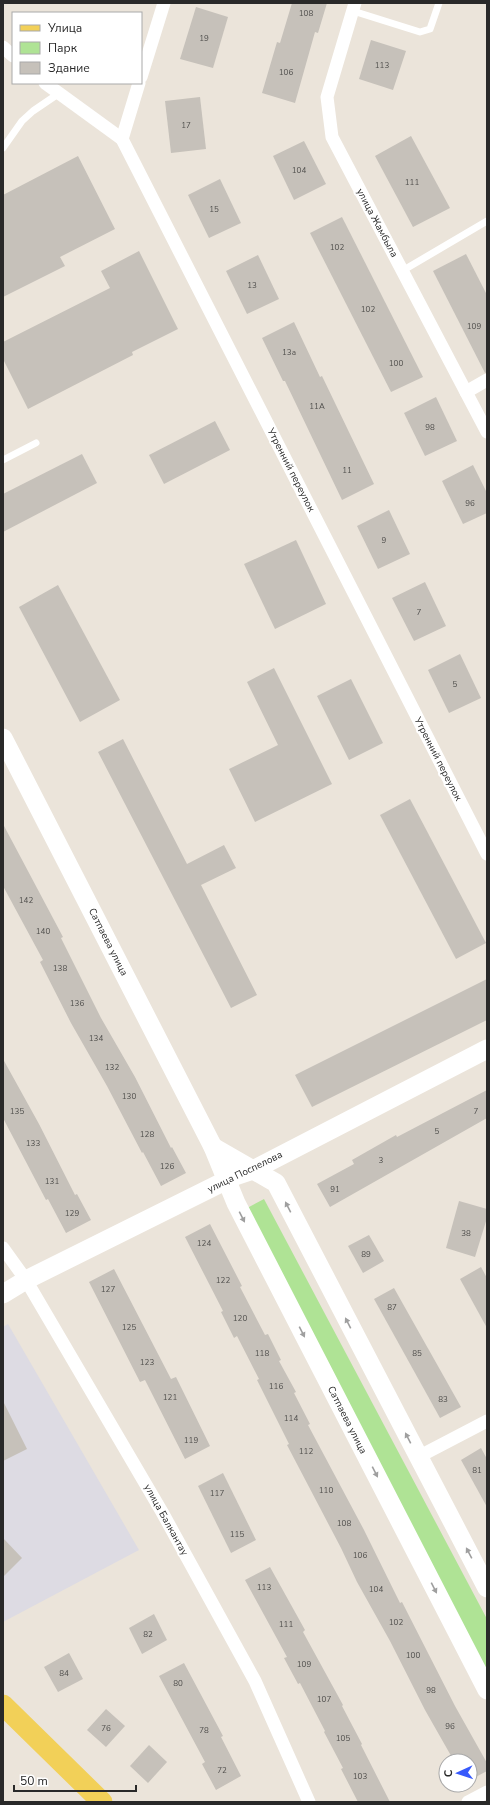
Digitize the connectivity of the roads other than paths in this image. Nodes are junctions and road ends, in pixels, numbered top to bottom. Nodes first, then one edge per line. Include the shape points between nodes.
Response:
1 (164, 3) edge
2 (439, 3) edge
3 (354, 7) edge
4 (3, 47) edge
5 (12, 55) edge
6 (142, 74) edge
7 (46, 84) edge
8 (139, 84) edge
9 (58, 94) junction
10 (122, 139) junction
11 (3, 148) edge
12 (487, 221) edge
13 (402, 270) junction
14 (487, 380) edge
15 (466, 392) junction
16 (487, 432) edge
17 (36, 443) dead end
18 (3, 460) edge
19 (3, 738) edge
20 (487, 854) edge
21 (487, 1049) edge
22 (213, 1147) junction
23 (252, 1170) junction
24 (226, 1181) junction
25 (3, 1248) edge
26 (26, 1280) junction
27 (3, 1294) edge
28 (487, 1421) edge
29 (418, 1457) junction
30 (487, 1588) edge
31 (487, 1690) edge
32 (3, 1705) edge
33 (487, 1792) edge
34 (102, 1802) edge
35 (309, 1802) edge
36 (468, 1802) edge

1 - 6 street
2 - 3 lane via 430,29 420,32
3 - 13 street, улица Жамбыла via 326,97 332,137
4 - 5 street
7 - 9 street
8 - 10 street
9 - 10 street
9 - 11 lane via 22,120
10 - 20 street, Утренний переулок
12 - 13 lane
13 - 15 street, улица Жамбыла
14 - 15 street
15 - 16 street, улица Жамбыла
17 - 18 lane
19 - 22 street, Сатпаева улица
21 - 23 street, улица Поспелова
22 - 23 street
22 - 24 street, Сатпаева улица
23 - 24 street, улица Поспелова
29 -> 23 street via 276,1183
24 - 26 street, улица Поспелова
24 -> 31 street, Сатпаева улица
25 - 26 street, улица Балкантау
26 - 27 street, улица Поспелова
26 - 35 street, улица Балкантау via 162,1512 255,1681
28 - 29 street
30 -> 29 street
32 - 34 main road
33 - 36 street

